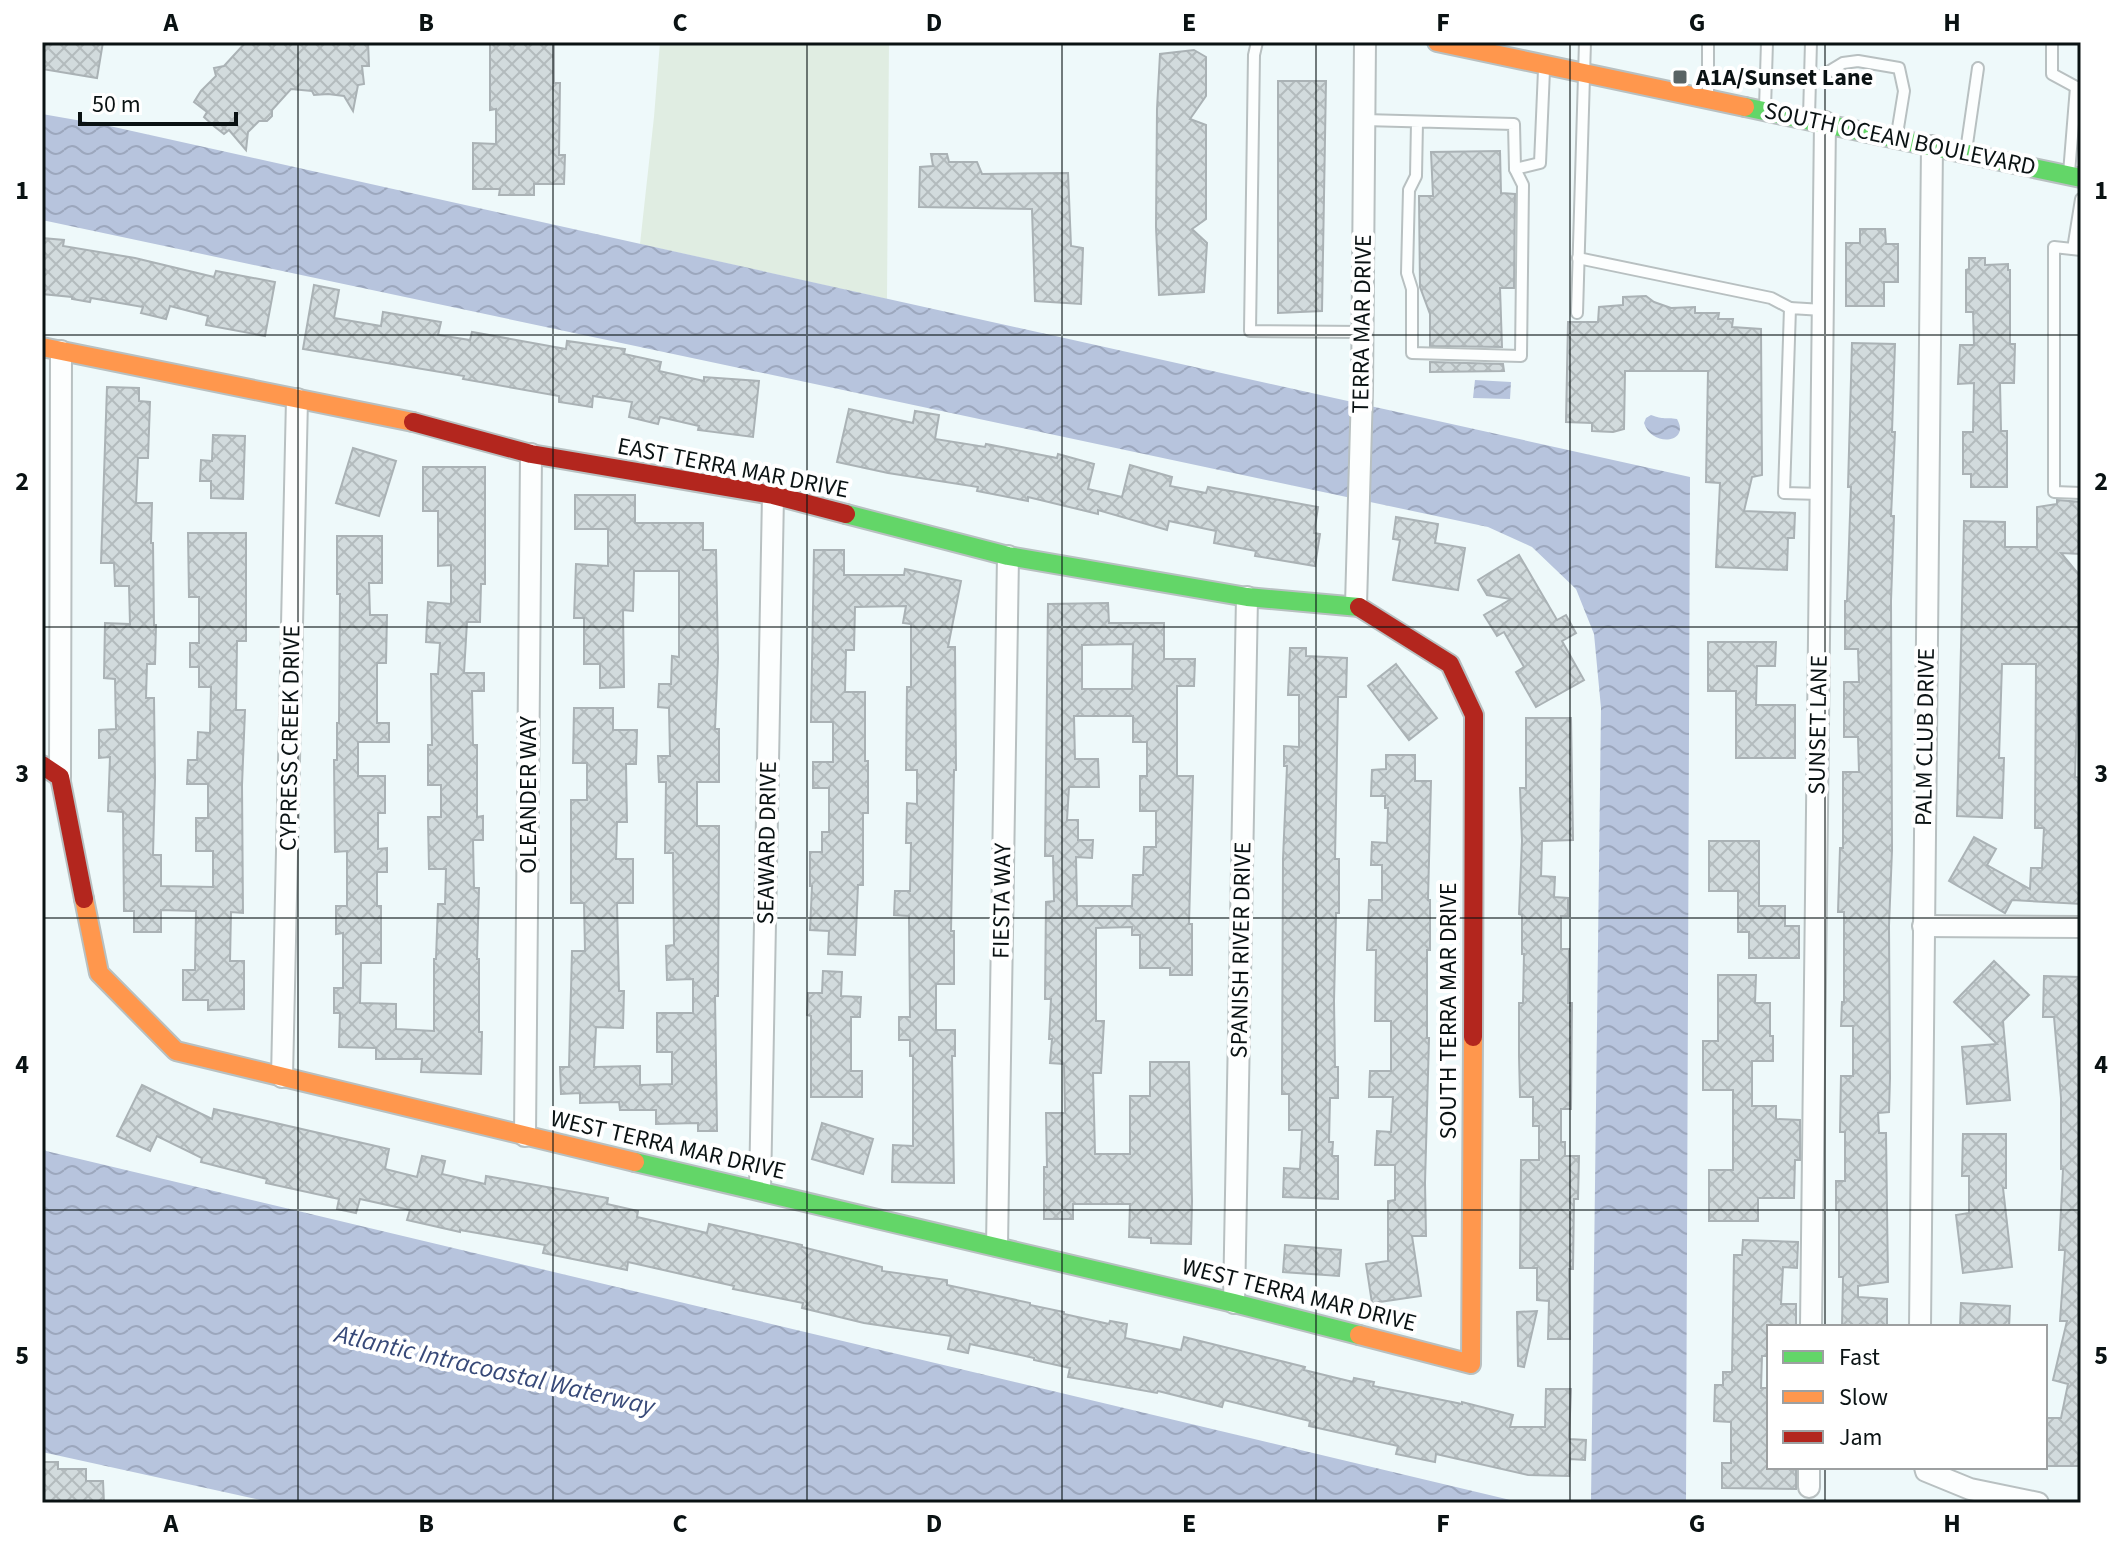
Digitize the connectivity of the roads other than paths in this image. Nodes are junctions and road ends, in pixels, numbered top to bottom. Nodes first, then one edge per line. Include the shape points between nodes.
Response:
1 (1257, 42) edge
2 (1365, 42) edge
3 (1437, 42) edge
4 (1585, 42) edge
5 (1708, 42) edge
6 (1767, 42) edge
7 (1811, 42) edge
8 (2052, 42) edge
9 (1545, 64) junction
10 (1978, 68) dead end
11 (1584, 72) junction
12 (1810, 83) junction
13 (2078, 86) edge
14 (1708, 98) junction
15 (1765, 110) junction
16 (1364, 120) junction
17 (1817, 120) junction
18 (1417, 122) junction
19 (1897, 138) junction
20 (1932, 146) junction
21 (1966, 153) junction
22 (1515, 169) junction
23 (2075, 176) edge
24 (2081, 199) edge
25 (2077, 250) edge
26 (1578, 258) junction
27 (1790, 308) junction
28 (1823, 310) junction
29 (1577, 313) dead end
30 (1362, 332) junction
31 (52, 349) edge
32 (297, 399) junction
33 (531, 454) junction
34 (2081, 493) edge
35 (1821, 494) junction
36 (773, 495) junction
37 (1008, 556) junction
38 (1247, 597) junction
39 (1356, 605) junction
40 (1450, 664) joint
41 (42, 765) edge
42 (60, 777) junction
43 (1923, 926) junction
44 (2081, 927) edge
45 (282, 1077) junction
46 (525, 1136) junction
47 (760, 1190) junction
48 (997, 1246) junction
49 (1234, 1303) junction
50 (1811, 1325) edge
51 (1920, 1325) edge
52 (1471, 1364) joint
53 (1926, 1469) edge
54 (2038, 1503) edge

1 - 30 lane via 1250,331
2 - 16 street, TERRA MAR DRIVE
3 - 9 street, SOUTH OCEAN BOULEVARD
4 - 11 lane
5 - 14 lane
6 - 15 lane
7 - 12 lane
8 - 13 lane via 2052,74
9 - 11 street, SOUTH OCEAN BOULEVARD
9 - 22 lane via 1540,163
10 - 21 lane
11 - 14 street, SOUTH OCEAN BOULEVARD
11 - 26 lane
12 - 17 lane
12 - 19 lane via 1843,63 1899,68 1904,91
13 - 23 lane
14 - 15 street, SOUTH OCEAN BOULEVARD
15 - 17 street, SOUTH OCEAN BOULEVARD
16 - 18 lane
16 - 30 street, TERRA MAR DRIVE
17 - 19 street, SOUTH OCEAN BOULEVARD
17 - 28 street, SUNSET LANE
18 - 22 lane via 1514,124
18 - 22 lane via 1416,176 1408,204 1412,353 1521,356 1523,185
19 - 20 street, SOUTH OCEAN BOULEVARD
20 - 21 street, SOUTH OCEAN BOULEVARD
20 - 43 street, PALM CLUB DRIVE
21 - 23 street, SOUTH OCEAN BOULEVARD
24 - 25 lane
25 - 34 lane via 2054,247 2054,492
26 - 27 lane via 1771,298
26 - 29 lane
27 - 28 lane
27 - 35 lane via 1784,493
28 - 35 street, SUNSET LANE
30 - 39 street, TERRA MAR DRIVE
31 - 32 street, EAST TERRA MAR DRIVE
31 - 42 street
32 - 33 street, EAST TERRA MAR DRIVE via 407,420
32 - 45 street, CYPRESS CREEK DRIVE
33 - 36 street, EAST TERRA MAR DRIVE
33 - 46 street, OLEANDER WAY
35 - 50 street, SUNSET LANE
36 - 37 street, EAST TERRA MAR DRIVE
36 - 47 street, SEAWARD DRIVE
37 - 38 street, EAST TERRA MAR DRIVE
37 - 48 street, FIESTA WAY
38 - 39 street, EAST TERRA MAR DRIVE
38 - 49 street, SPANISH RIVER DRIVE
39 - 40 street, EAST TERRA MAR DRIVE
40 - 52 street, SOUTH TERRA MAR DRIVE via 1474,715
41 - 42 street
42 - 45 street, WEST TERRA MAR DRIVE via 99,973 176,1051
43 - 44 street
43 - 51 street, PALM CLUB DRIVE
45 - 46 street, WEST TERRA MAR DRIVE
46 - 47 street, WEST TERRA MAR DRIVE
47 - 48 street, WEST TERRA MAR DRIVE
48 - 49 street, WEST TERRA MAR DRIVE
49 - 52 street, WEST TERRA MAR DRIVE
53 - 54 street via 1970,1489

